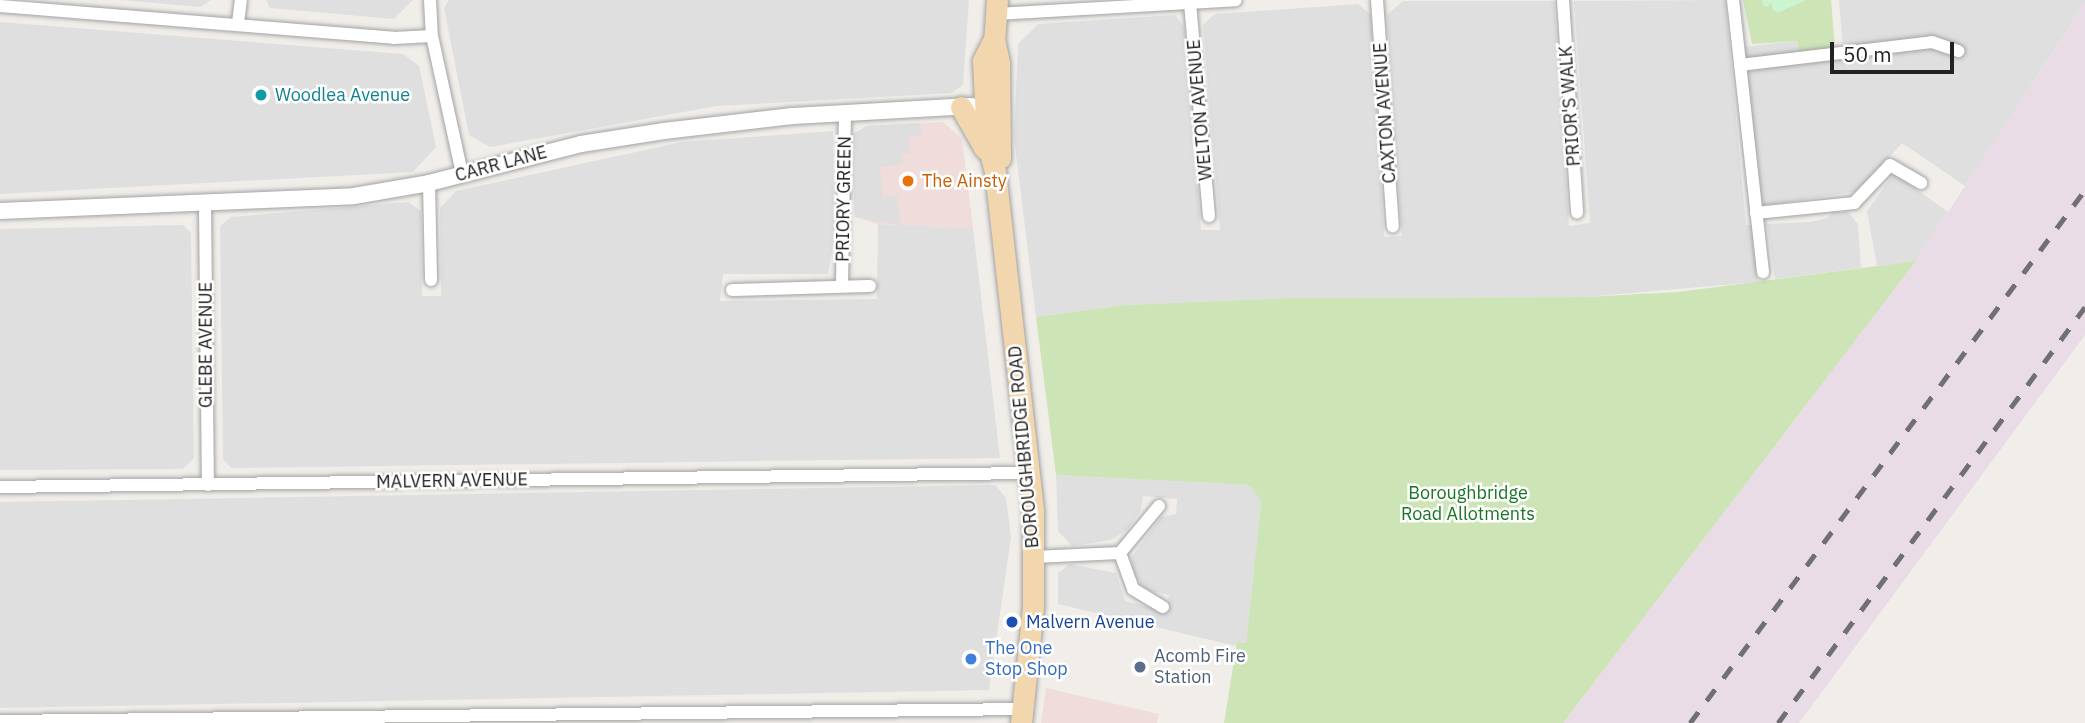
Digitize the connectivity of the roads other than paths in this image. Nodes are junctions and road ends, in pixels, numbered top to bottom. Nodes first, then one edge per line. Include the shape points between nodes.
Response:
1 (241, 0) edge
2 (430, 0) edge
3 (1236, 0) edge
4 (1377, 0) edge
5 (1563, 0) edge
6 (1733, 0) edge
7 (1191, 3) junction
8 (0, 6) edge
9 (996, 7) edge
10 (238, 23) junction
11 (432, 36) junction
12 (1958, 51) dead end
13 (1740, 65) junction
14 (993, 105) junction
15 (961, 107) junction
16 (845, 113) junction
17 (993, 164) junction
18 (462, 174) junction
19 (429, 183) junction
20 (1922, 183) dead end
21 (205, 205) junction
22 (0, 211) edge
23 (1577, 213) dead end
24 (1756, 213) junction
25 (1209, 216) dead end
26 (1393, 226) dead end
27 (1763, 272) dead end
28 (431, 280) dead end
29 (842, 285) junction
30 (870, 286) dead end
31 (732, 290) dead end
32 (1030, 473) junction
33 (208, 485) junction
34 (0, 487) edge
35 (1158, 506) dead end
36 (1120, 553) junction
37 (1034, 557) junction
38 (1163, 607) dead end
39 (1022, 716) edge
40 (0, 721) edge

1 - 10 street
2 - 11 street
3 - 7 street
4 - 26 street, CAXTON AVENUE
5 - 23 street, PRIOR'S WALK
6 - 13 street
7 - 9 street
7 - 25 street, WELTON AVENUE
8 - 10 street
9 - 14 main road, BOROUGHBRIDGE ROAD
10 - 11 street via 394,38
11 - 18 street
12 - 13 street via 1932,42
13 - 24 street
14 - 15 street, CARR LANE
14 - 17 main road, BOROUGHBRIDGE ROAD
15 - 16 street, CARR LANE
15 - 17 main road
16 - 18 street, CARR LANE via 629,137
16 - 29 street, PRIORY GREEN
17 - 32 main road, BOROUGHBRIDGE ROAD
18 - 19 street, CARR LANE
19 - 21 street, CARR LANE via 354,196
19 - 28 street
20 - 24 street via 1889,165 1854,203
21 - 22 street, CARR LANE
21 - 33 street, GLEBE AVENUE
24 - 27 street
29 - 30 street, PRIORY GREEN
29 - 31 street, PRIORY GREEN
32 - 33 street, MALVERN AVENUE
32 - 37 main road, BOROUGHBRIDGE ROAD
33 - 34 street, MALVERN AVENUE
35 - 36 street
36 - 37 street
36 - 38 street via 1133,589
37 - 39 main road, BOROUGHBRIDGE ROAD
39 - 40 street

